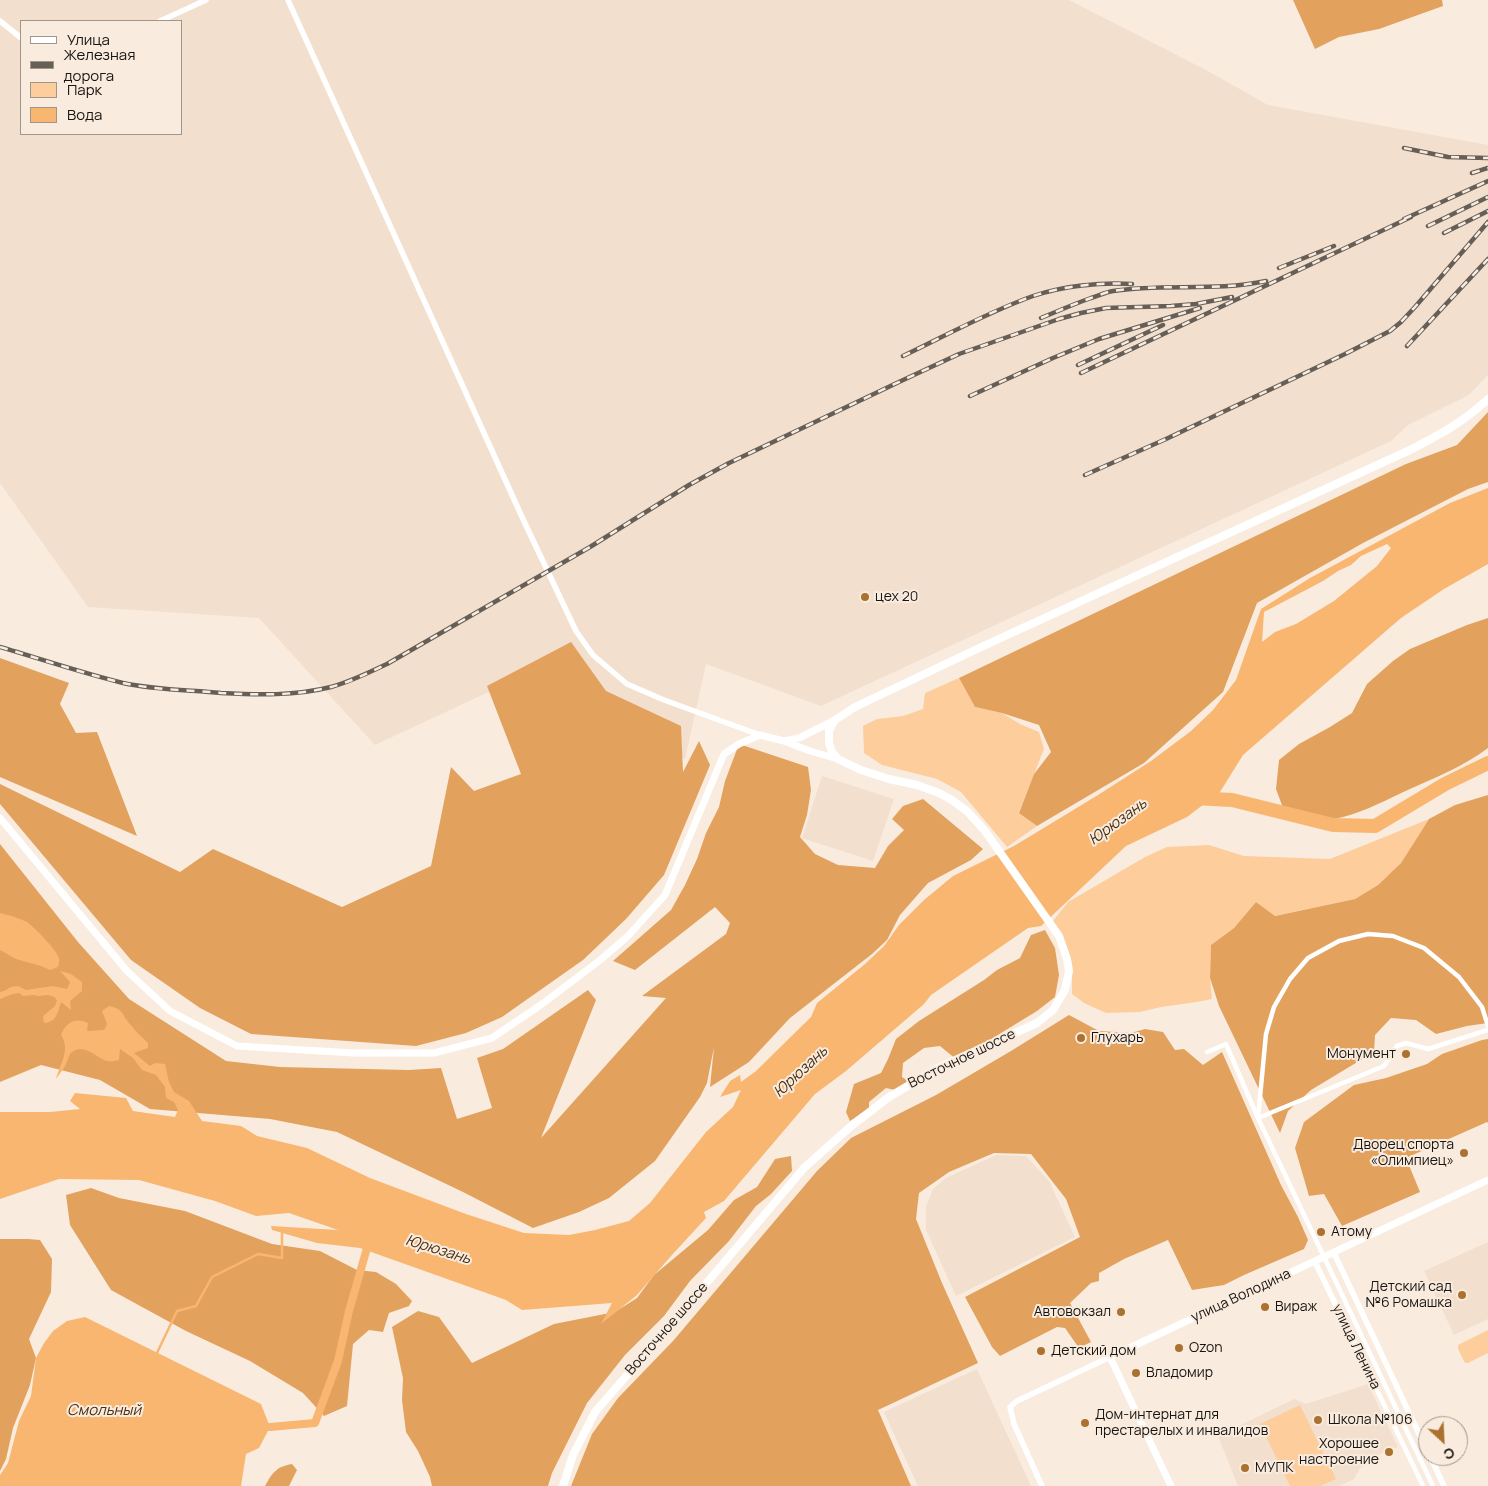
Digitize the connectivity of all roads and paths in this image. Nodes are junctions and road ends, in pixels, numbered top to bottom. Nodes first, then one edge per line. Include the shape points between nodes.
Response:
1 (206, 0) edge
2 (288, 0) edge
3 (0, 20) edge
4 (162, 20) edge
5 (20, 37) edge
6 (1488, 399) edge
7 (835, 720) junction
8 (760, 735) junction
9 (784, 741) junction
10 (838, 759) junction
11 (0, 818) edge
12 (1488, 1026) edge
13 (1488, 1030) edge
14 (1207, 1052) dead end
15 (1258, 1118) junction
16 (1488, 1180) edge
17 (1334, 1253) junction
18 (1324, 1257) junction
19 (1315, 1262) junction
20 (1110, 1357) junction
21 (1364, 1363) joint
22 (1418, 1431) edge
23 (1435, 1466) edge
24 (562, 1486) edge
25 (1042, 1486) edge
26 (1171, 1486) edge
27 (1423, 1486) edge
28 (1433, 1486) edge
29 (1444, 1486) edge

1 - 4 street
2 - 8 street via 576,631 593,655 626,684
3 - 5 street
6 - 7 main road via 1473,414 1410,450 977,649
7 - 9 street via 799,738
7 - 10 main road via 829,730 829,743
8 - 9 street, Восточное шоссе
8 - 11 street via 724,754 665,895 628,936 549,999 492,1038 434,1053 354,1054 237,1046 170,1011 127,971
9 - 10 street, Восточное шоссе
10 - 24 main road, Восточное шоссе via 861,770 939,793 968,812 1059,936 1069,971 1065,990 1053,1010 1037,1023 938,1068 889,1097 804,1168 595,1412
12 - 15 street via 1482,1007 1459,977 1424,948 1393,936 1368,934 1339,941 1308,958 1290,979 1274,1007 1266,1034
13 - 15 street via 1428,1049 1406,1043 1398,1046 1384,1066
14 - 15 street via 1226,1044
15 - 18 street
16 - 17 street, улица Володина
17 - 18 street, улица Володина
17 - 22 street, улица Ленина
18 - 19 street, улица Володина
18 - 28 street
19 - 20 street, улица Володина
19 - 21 street, улица Ленина
20 - 25 street, улица Володина via 1017,1401 1010,1408
20 - 26 street
21 - 27 street, улица Ленина
23 - 29 street, улица Ленина

